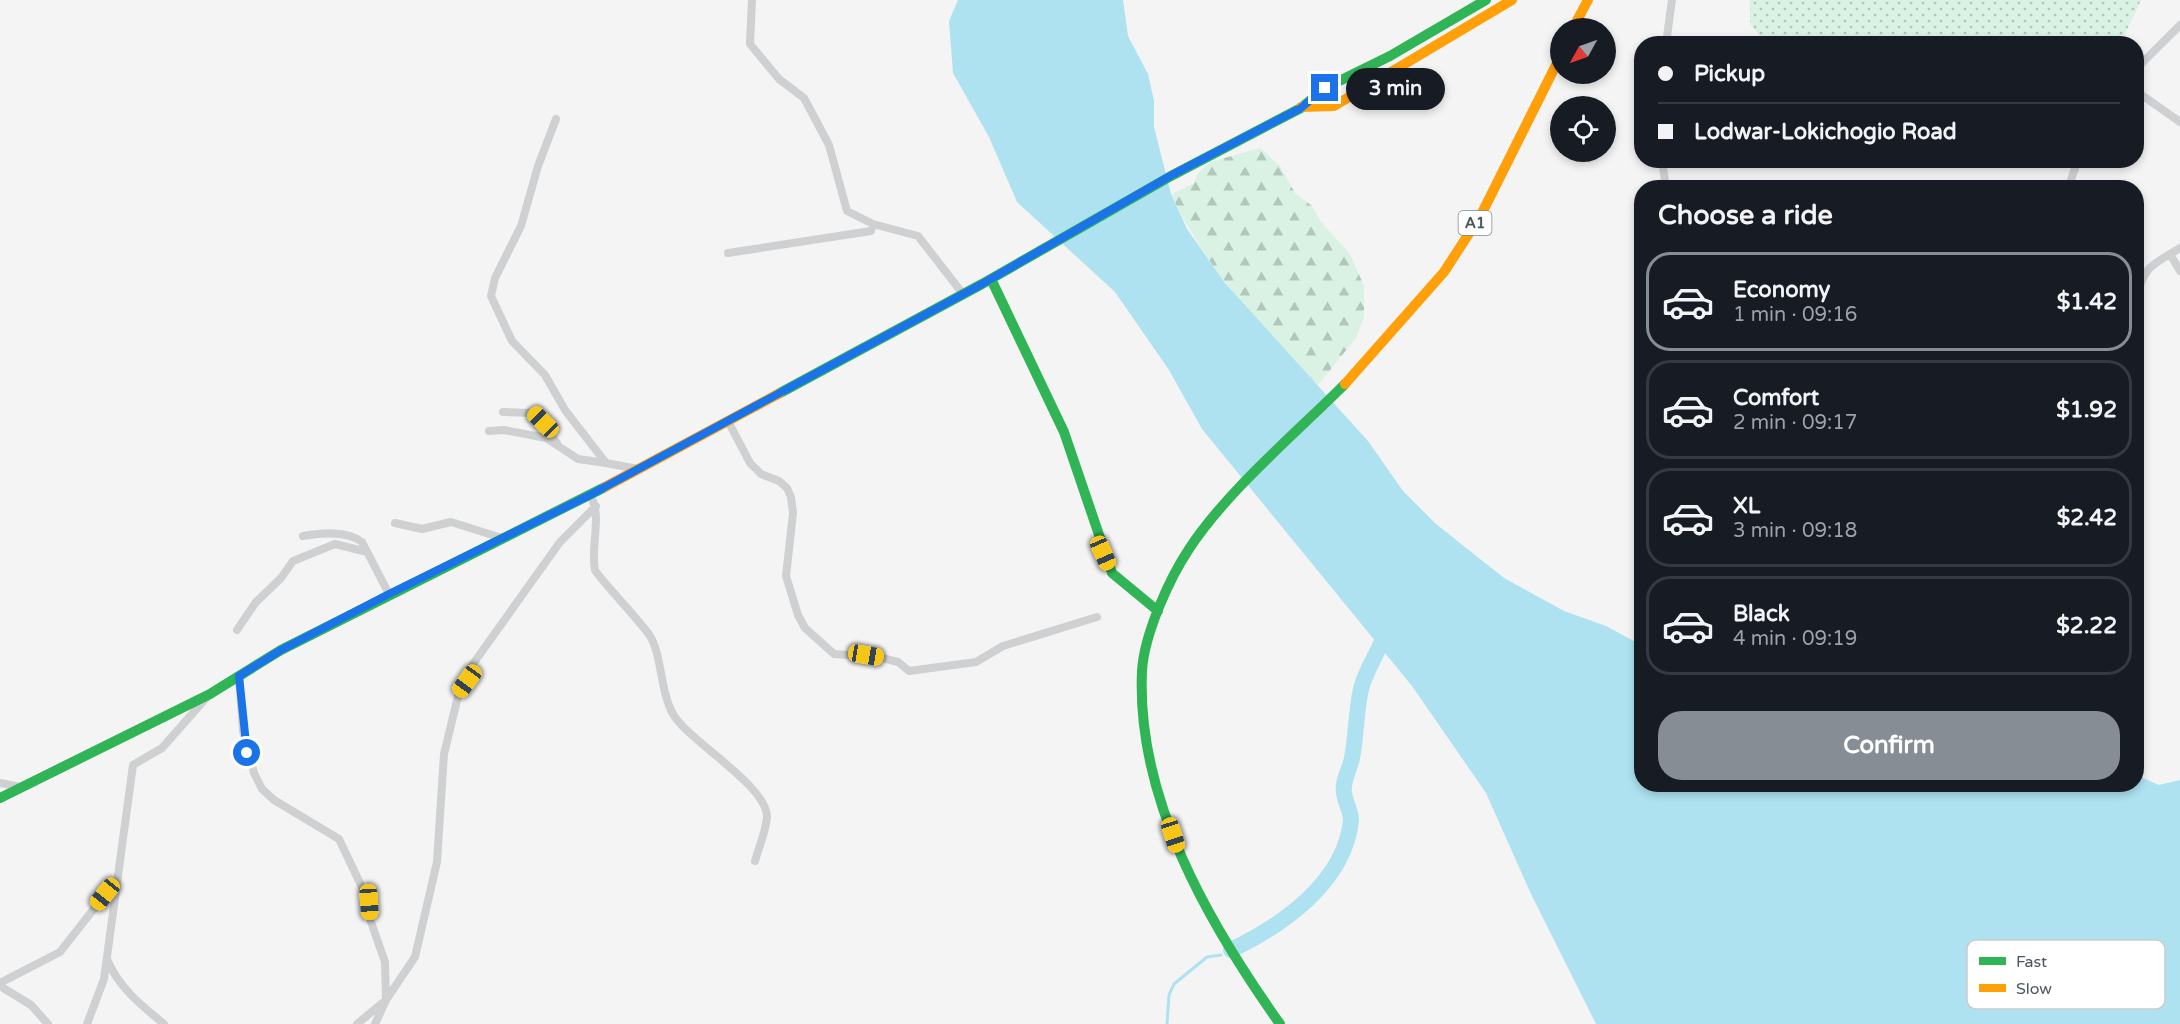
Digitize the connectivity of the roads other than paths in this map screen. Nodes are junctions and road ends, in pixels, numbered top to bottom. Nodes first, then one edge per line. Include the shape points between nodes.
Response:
1 (752, 0) edge
2 (1486, 0) edge
3 (1512, 0) edge
4 (1588, 0) edge
5 (1672, 0) edge
6 (1578, 18) edge
7 (2180, 25) edge
8 (1667, 36) edge
9 (2144, 61) edge
10 (1550, 77) edge
11 (2144, 97) edge
12 (1301, 108) junction
13 (556, 119) dead end
14 (2180, 122) edge
15 (873, 224) junction
16 (2180, 248) edge
17 (728, 253) dead end
18 (2170, 254) junction
19 (2180, 271) edge
20 (2144, 276) edge
21 (991, 279) junction
22 (963, 294) junction
23 (503, 412) dead end
24 (728, 421) junction
25 (489, 431) dead end
26 (557, 444) junction
27 (606, 463) junction
28 (638, 469) junction
29 (590, 495) junction
30 (596, 506) junction
31 (395, 523) dead end
32 (303, 536) dead end
33 (502, 538) junction
34 (367, 552) junction
35 (389, 594) junction
36 (1158, 610) junction
37 (1096, 617) dead end
38 (237, 630) dead end
39 (239, 676) junction
40 (210, 694) junction
41 (0, 783) edge
42 (21, 787) junction
43 (0, 798) edge
44 (755, 861) dead end
45 (116, 880) junction
46 (106, 958) junction
47 (0, 985) edge
48 (386, 1000) junction
49 (48, 1024) edge
50 (87, 1024) edge
51 (164, 1024) edge
52 (357, 1024) edge
53 (375, 1024) edge
54 (1280, 1024) edge

1 - 15 street via 750,44 779,80 804,98 829,145 847,211
2 - 12 main road via 1390,56 1325,88
3 - 12 main road via 1335,106
4 - 6 main road
5 - 8 street
7 - 9 street
10 - 36 main road, A1 via 1481,215 1444,272 1359,370 1233,496 1189,549
11 - 14 street
12 - 21 main road via 1170,176
13 - 27 street via 521,226 495,278 491,296 512,341 545,375 565,410
15 - 17 street via 871,231
15 - 22 street via 918,236
16 - 18 street
18 - 19 street
18 - 20 street via 2157,260
21 - 22 main road
21 - 36 main road via 1064,432 1112,573
22 - 24 main road
23 - 26 street via 533,413
24 - 28 main road
24 - 37 street via 750,463 787,488 793,513 786,576 806,628 834,654 878,657 898,662 909,670 946,667 976,662 1003,646
25 - 26 street via 525,432
26 - 27 street via 578,459
27 - 28 street
28 - 29 main road
29 - 30 street
29 - 33 main road
30 - 44 street via 592,544 596,573 652,638 664,695 674,717 743,779 766,809
30 - 48 street via 560,542 473,664 459,692 444,754 437,862 423,926 415,957
31 - 33 street via 422,530 451,522
32 - 34 street via 349,535 362,542
33 - 35 main road
34 - 35 street
34 - 38 street via 335,544 293,561
35 - 39 main road
36 - 54 main road, A1 via 1142,670 1146,732 1154,773 1180,856 1234,959
39 - 40 main road
39 - 48 street via 243,731 254,773 262,789 274,800 339,839 369,902 370,919 385,962
40 - 42 main road
40 - 45 street via 162,748 133,765
41 - 42 street
42 - 43 main road
45 - 46 street
45 - 47 street via 60,952
46 - 50 street via 104,979
46 - 51 street via 114,977
47 - 49 street via 31,1005
48 - 52 street
48 - 53 street

